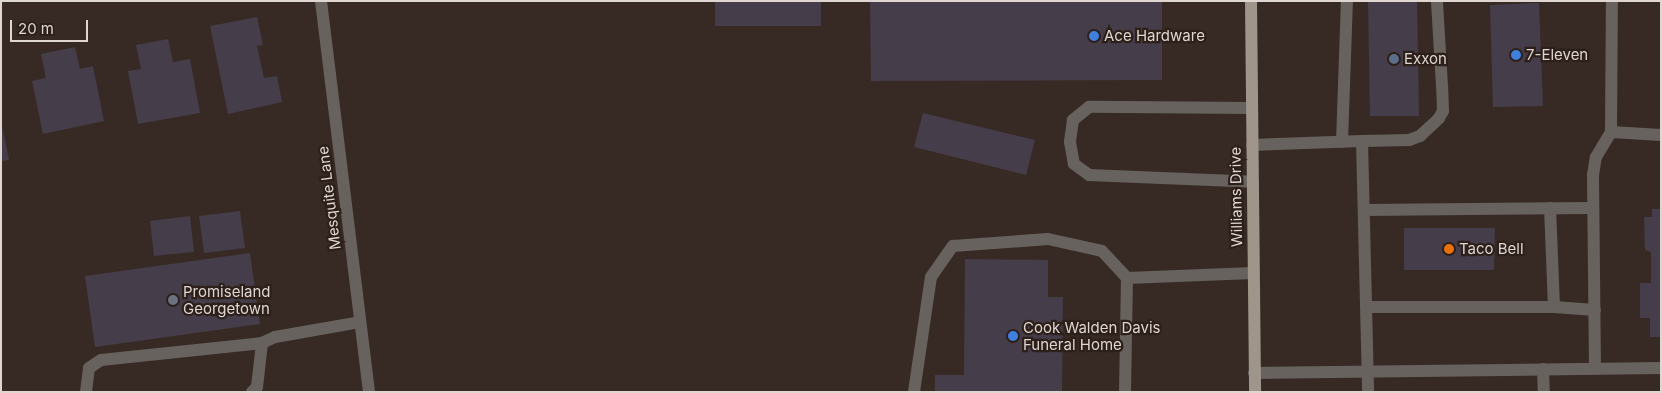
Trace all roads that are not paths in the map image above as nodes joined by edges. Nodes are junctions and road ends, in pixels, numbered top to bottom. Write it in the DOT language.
graph roads {
  1 [pos="322,1"];
  2 [pos="1251,1"];
  3 [pos="1347,1"];
  4 [pos="1437,1"];
  5 [pos="1612,1"];
  6 [pos="1252,108"];
  7 [pos="1611,132"];
  8 [pos="1661,135"];
  9 [pos="1362,141"];
  10 [pos="1342,142"];
  11 [pos="1252,145"];
  12 [pos="1253,182"];
  13 [pos="1550,208"];
  14 [pos="1593,208"];
  15 [pos="1364,210"];
  16 [pos="1254,272"];
  17 [pos="1127,278"];
  18 [pos="1366,307"];
  19 [pos="1554,307"];
  20 [pos="1595,310"];
  21 [pos="360,322"];
  22 [pos="262,342"];
  23 [pos="1595,368"];
  24 [pos="1661,368"];
  25 [pos="1543,369"];
  26 [pos="1368,372"];
  27 [pos="1254,373"];
  28 [pos="86,392"];
  29 [pos="252,392"];
  30 [pos="369,392"];
  31 [pos="914,392"];
  32 [pos="1125,392"];
  33 [pos="1254,392"];
  34 [pos="1368,392"];
  35 [pos="1544,392"];
  1 -- 21 [label="street, Mesquite Lane"];
  2 -- 6 [label="main road, Williams Drive"];
  3 -- 10 [label="street"];
  4 -- 9 [label="street"];
  5 -- 7 [label="street"];
  6 -- 11 [label="main road, Williams Drive"];
  6 -- 12 [label="street"];
  7 -- 8 [label="street"];
  7 -- 14 [label="street"];
  9 -- 10 [label="street"];
  9 -- 15 [label="street"];
  10 -- 11 [label="street"];
  11 -- 12 [label="main road, Williams Drive"];
  12 -- 16 [label="main road, Williams Drive"];
  13 -- 14 [label="street"];
  13 -- 15 [label="street"];
  13 -- 19 [label="street"];
  14 -- 20 [label="street"];
  15 -- 18 [label="street"];
  16 -- 17 [label="street"];
  16 -- 27 [label="main road, Williams Drive"];
  17 -- 31 [label="street"];
  17 -- 32 [label="street"];
  18 -- 19 [label="street"];
  18 -- 26 [label="street"];
  19 -- 20 [label="street"];
  20 -- 23 [label="street"];
  21 -- 22 [label="street"];
  21 -- 30 [label="street, Mesquite Lane"];
  22 -- 28 [label="street"];
  22 -- 29 [label="street"];
  23 -- 24 [label="street"];
  23 -- 25 [label="street"];
  25 -- 26 [label="street"];
  25 -- 35 [label="street"];
  26 -- 27 [label="street"];
  26 -- 34 [label="street"];
  27 -- 33 [label="main road, Williams Drive"];
}
